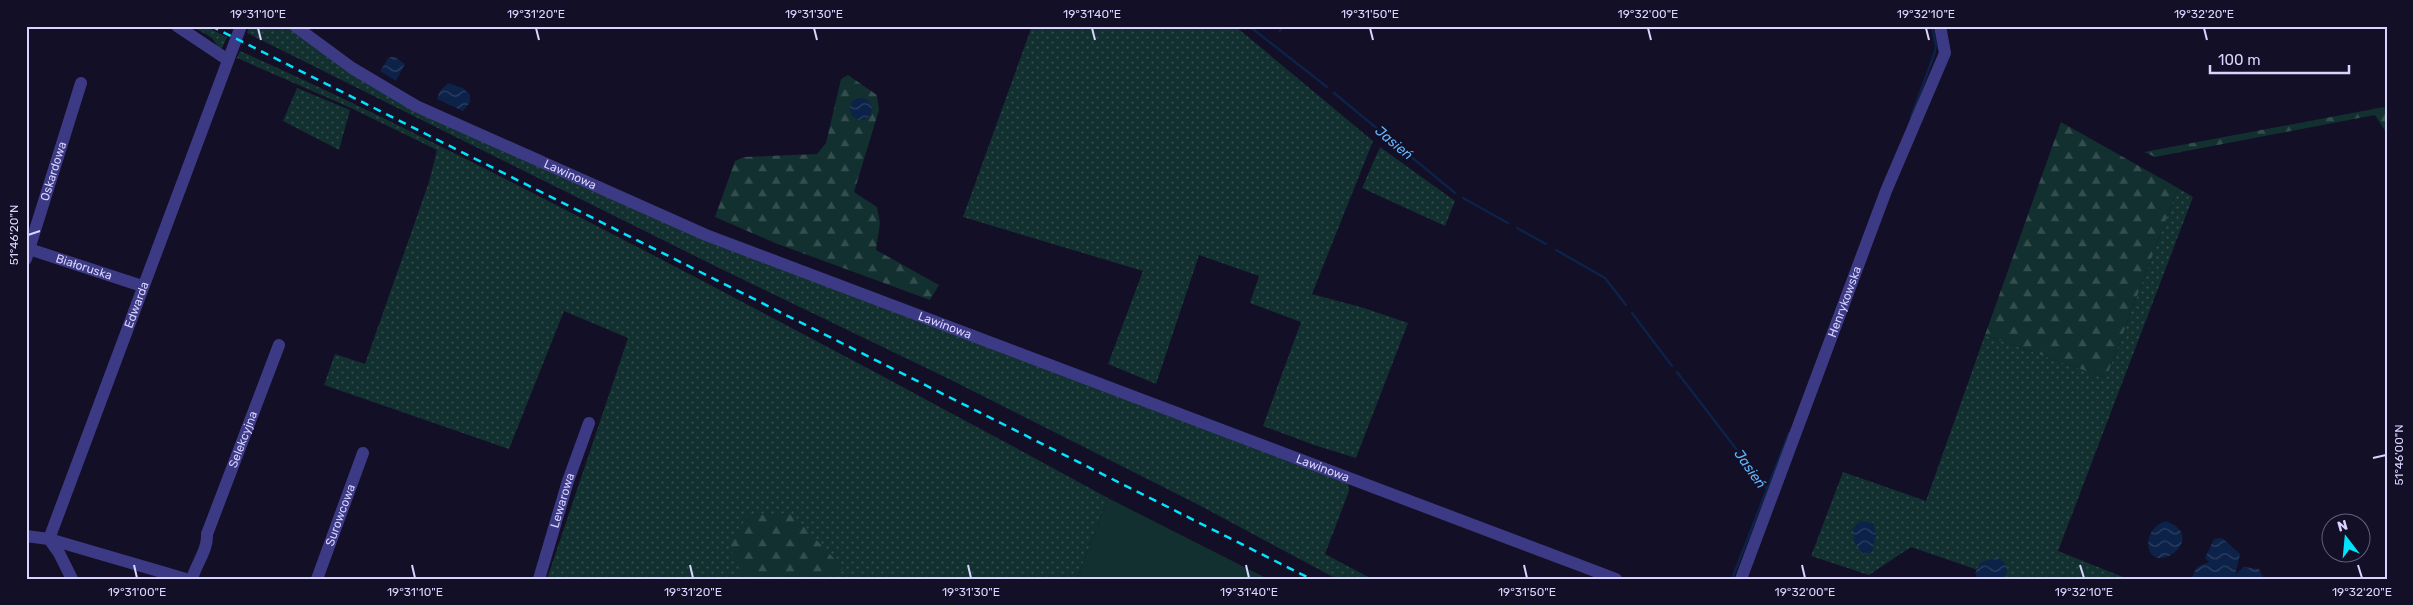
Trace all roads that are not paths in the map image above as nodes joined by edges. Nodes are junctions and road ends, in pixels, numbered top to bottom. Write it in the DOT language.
graph roads {
  1 [pos="177,26"];
  2 [pos="241,26"];
  3 [pos="295,26"];
  4 [pos="1940,26"];
  5 [pos="228,60"];
  6 [pos="81,83"];
  7 [pos="27,252"];
  8 [pos="142,286"];
  9 [pos="279,345"];
  10 [pos="589,423"];
  11 [pos="363,453"];
  12 [pos="26,536"];
  13 [pos="49,540"];
  14 [pos="72,579"];
  15 [pos="186,579"];
  16 [pos="192,579"];
  17 [pos="317,579"];
  18 [pos="539,579"];
  19 [pos="1616,579"];
  20 [pos="1741,579"];
  1 -- 5 [label="street"];
  2 -- 5 [label="street, Edwarda"];
  3 -- 19 [label="street, Lawinowa"];
  4 -- 20 [label="street, Henrykowska"];
  5 -- 8 [label="street, Edwarda"];
  6 -- 7 [label="street, Oskardowa"];
  7 -- 8 [label="street, Białoruska"];
  8 -- 13 [label="street, Edwarda"];
  9 -- 16 [label="street, Selekcyjna"];
  10 -- 18 [label="street, Lewarowa"];
  11 -- 17 [label="street, Surowcowa"];
  12 -- 13 [label="street"];
  13 -- 14 [label="street"];
  13 -- 15 [label="street"];
}
